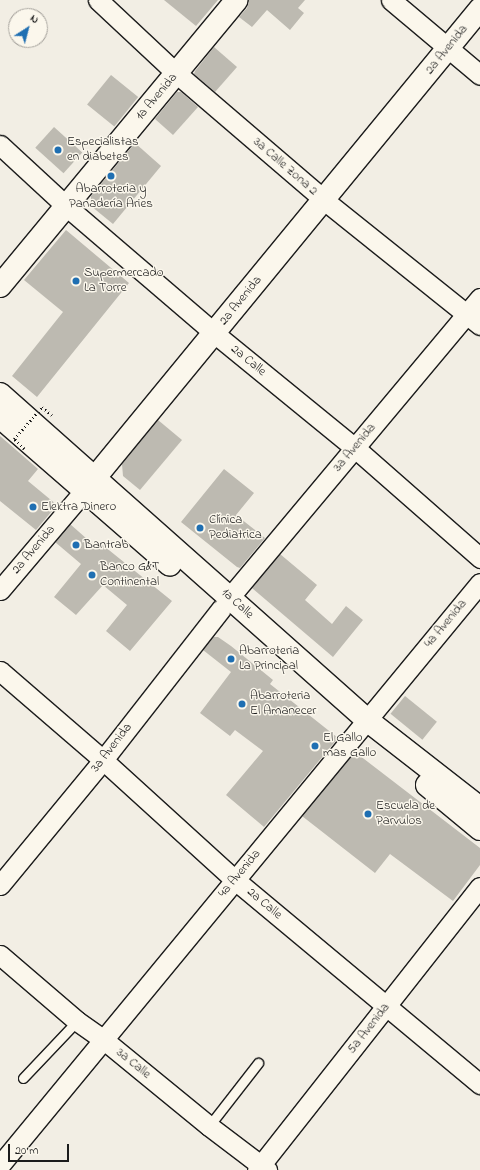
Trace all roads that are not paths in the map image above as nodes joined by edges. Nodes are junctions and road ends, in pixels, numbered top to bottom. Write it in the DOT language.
graph roads {
  1 [pos="98,0"];
  2 [pos="237,0"];
  3 [pos="391,0"];
  4 [pos="480,10"];
  5 [pos="449,48"];
  6 [pos="176,73"];
  7 [pos="480,75"];
  8 [pos="0,145"];
  9 [pos="324,200"];
  10 [pos="66,206"];
  11 [pos="0,286"];
  12 [pos="480,298"];
  13 [pos="473,320"];
  14 [pos="214,334"];
  15 [pos="0,394"];
  16 [pos="0,417"];
  17 [pos="355,448"];
  18 [pos="89,484"];
  19 [pos="480,558"];
  20 [pos="480,583"];
  21 [pos="0,590"];
  22 [pos="225,603"];
  23 [pos="0,671"];
  24 [pos="363,725"];
  25 [pos="103,760"];
  26 [pos="480,808"];
  27 [pos="480,828"];
  28 [pos="235,880"];
  29 [pos="0,884"];
  30 [pos="480,887"];
  31 [pos="0,955"];
  32 [pos="386,1006"];
  33 [pos="77,1021"];
  34 [pos="104,1040"];
  35 [pos="258,1063"];
  36 [pos="23,1078"];
  37 [pos="480,1084"];
  38 [pos="210,1126"];
  39 [pos="0,1165"];
  40 [pos="262,1168"];
  1 -- 6 [label="street, 3a Calle Zona 2"];
  2 -- 6 [label="street, 1a Avenida"];
  3 -- 5 [label="street"];
  4 -- 5 [label="street, 2a Avenida"];
  5 -- 7 [label="street"];
  5 -- 9 [label="street, 2a Avenida"];
  6 -- 9 [label="street, 3a Calle Zona 2"];
  6 -- 10 [label="street, 1a Avenida"];
  8 -- 10 [label="street, 2a Calle"];
  9 -- 13 [label="street, 3a Calle Zona 2"];
  9 -- 14 [label="street, 2a Avenida"];
  10 -- 11 [label="street, 1a Avenida"];
  10 -- 14 [label="street, 2a Calle"];
  12 -- 13 [label="street, 3a Avenida"];
  13 -- 17 [label="street, 3a Avenida"];
  14 -- 17 [label="street, 2a Calle"];
  14 -- 18 [label="street, 2a Avenida"];
  15 -- 18 [label="street, 1a Calle"];
  16 -- 18 [label="street, 1a Calle"];
  17 -- 19 [label="street, 2a Calle"];
  17 -- 22 [label="street, 3a Avenida"];
  18 -- 21 [label="street, 2a Avenida"];
  18 -- 22 [label="street, 1a Calle"];
  20 -- 24 [label="street, 4a Avenida"];
  22 -- 24 [label="street, 1a Calle"];
  22 -- 25 [label="street, 3a Avenida"];
  23 -- 25 [label="street, 2a Calle"];
  24 -- 26 [label="street, 1a Calle"];
  24 -- 27 [label="street, 1a Calle"];
  24 -- 28 [label="street, 4a Avenida"];
  25 -- 28 [label="street, 2a Calle"];
  25 -- 29 [label="street, 3a Avenida"];
  28 -- 32 [label="street, 2a Calle"];
  28 -- 34 [label="street, 4a Avenida"];
  30 -- 32 [label="street, 5a Avenida"];
  31 -- 33 [label="street, 3a Calle"];
  32 -- 37 [label="street, 2a Calle"];
  32 -- 40 [label="street, 5a Avenida"];
  33 -- 34 [label="street, 3a Calle"];
  33 -- 36 [label="lane"];
  34 -- 38 [label="street, 3a Calle"];
  34 -- 39 [label="street, 4a Avenida"];
  35 -- 38 [label="lane"];
  38 -- 40 [label="street, 3a Calle"];
}
